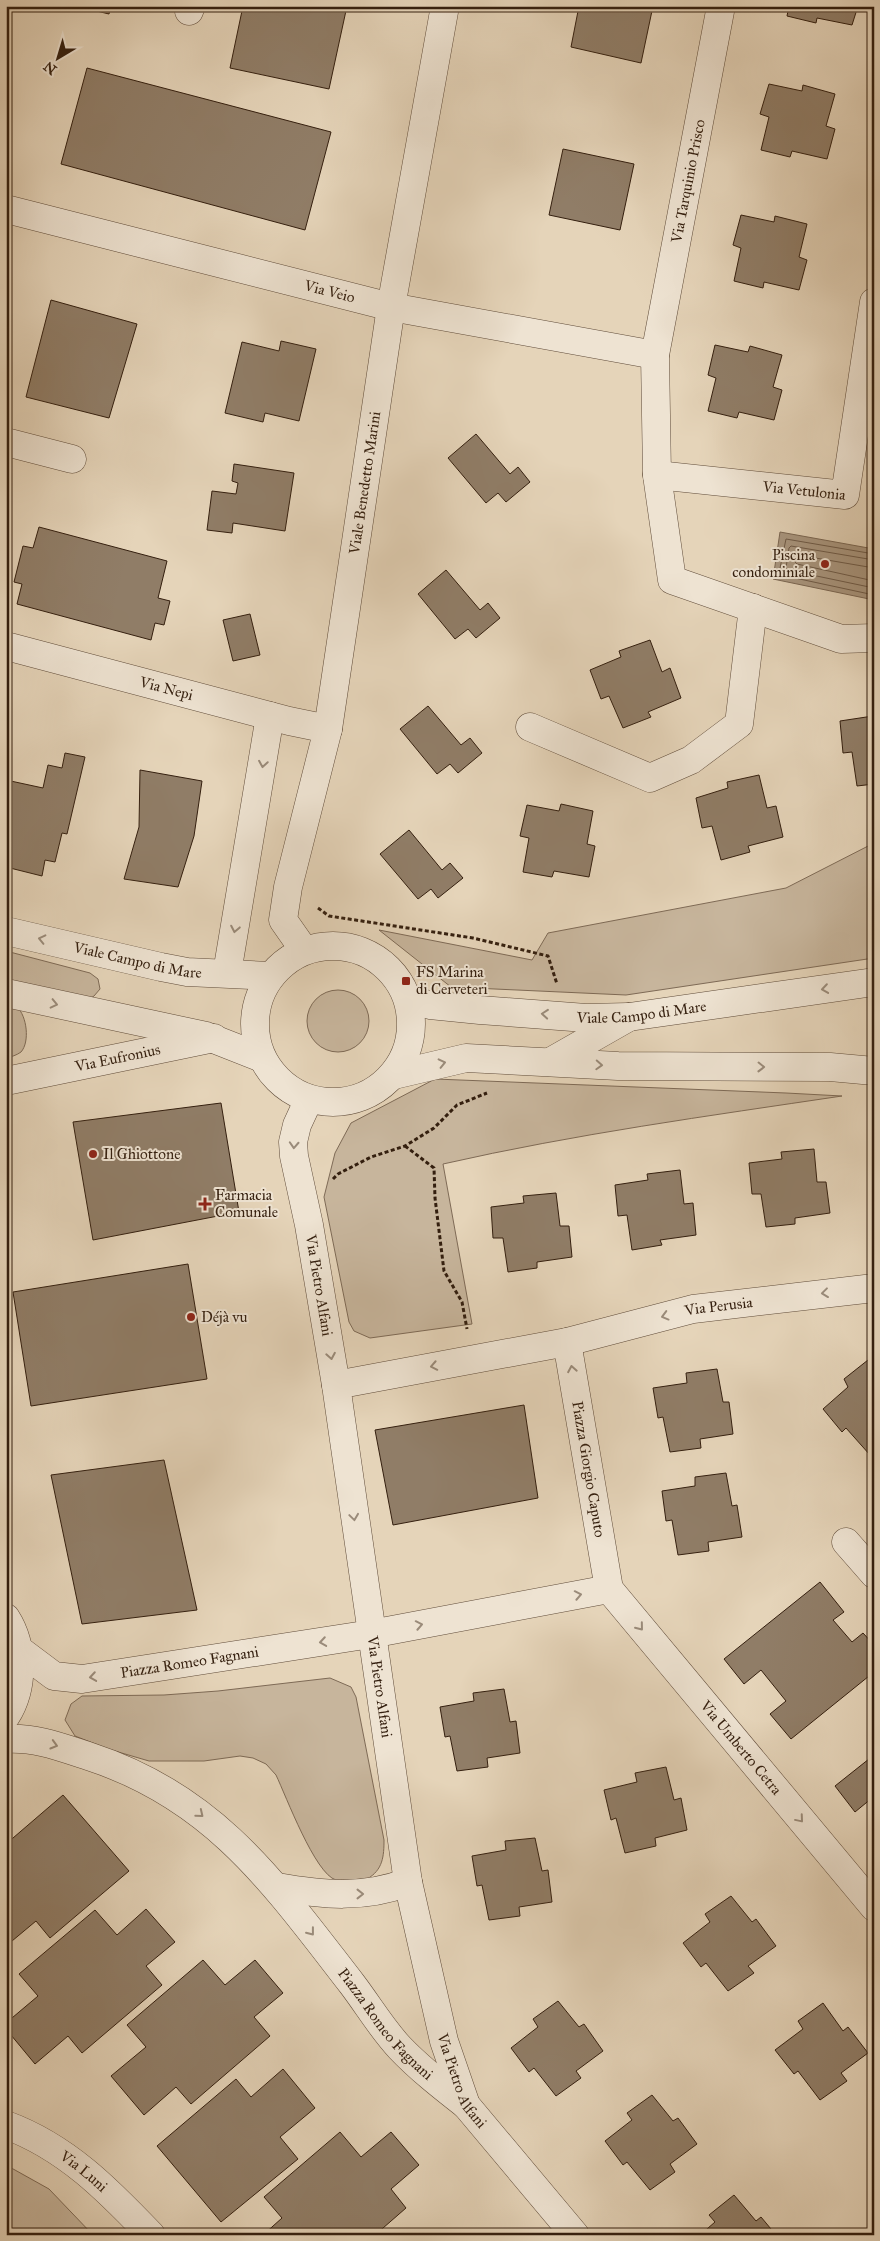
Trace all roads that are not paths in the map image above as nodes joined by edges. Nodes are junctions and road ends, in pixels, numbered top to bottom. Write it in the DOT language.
graph roads {
  1 [pos="445,6"];
  2 [pos="721,6"];
  3 [pos="6,209"];
  4 [pos="874,302"];
  5 [pos="391,307"];
  6 [pos="655,355"];
  7 [pos="6,442"];
  8 [pos="72,459"];
  9 [pos="657,475"];
  10 [pos="753,608"];
  11 [pos="874,638"];
  12 [pos="6,646"];
  13 [pos="270,716"];
  14 [pos="530,727"];
  15 [pos="328,729"];
  16 [pos="6,931"];
  17 [pos="304,950"];
  18 [pos="226,974"];
  19 [pos="270,976"];
  20 [pos="874,982"];
  21 [pos="6,993"];
  22 [pos="409,1000"];
  23 [pos="628,1017"];
  24 [pos="214,1038"];
  25 [pos="262,1058"];
  26 [pos="550,1062"];
  27 [pos="874,1071"];
  28 [pos="394,1075"];
  29 [pos="11,1082"];
  30 [pos="309,1099"];
  31 [pos="874,1288"];
  32 [pos="567,1342"];
  33 [pos="336,1385"];
  34 [pos="846,1542"];
  35 [pos="874,1574"];
  36 [pos="609,1589"];
  37 [pos="6,1618"];
  38 [pos="371,1634"];
  39 [pos="18,1649"];
  40 [pos="6,1716"];
  41 [pos="6,1739"];
  42 [pos="408,1882"];
  43 [pos="277,1887"];
  44 [pos="874,1908"];
  45 [pos="466,2105"];
  46 [pos="6,2125"];
  47 [pos="151,2235"];
  48 [pos="575,2235"];
  1 -- 5 [label="street, Viale Benedetto Marini"];
  2 -- 6 [label="street, Via Tarquinio Prisco"];
  3 -- 5 [label="street, Via Veio"];
  4 -- 9 [label="street, Via Vetulonia"];
  5 -- 6 [label="street, Via Veio"];
  5 -- 15 [label="street, Viale Benedetto Marini"];
  6 -- 9 [label="street"];
  7 -- 8 [label="street"];
  9 -- 10 [label="street"];
  10 -- 11 [label="street"];
  10 -- 14 [label="street"];
  12 -- 13 [label="street, Via Nepi"];
  13 -- 15 [label="street, Via Nepi"];
  13 -- 18 [label="street, one-way"];
  15 -- 17 [label="street, Viale Benedetto Marini"];
  18 -- 16 [label="street, Viale Campo di Mare, one-way"];
  17 -- 19 [label="street"];
  17 -- 22 [label="street"];
  18 -- 19 [label="street, Viale Campo di Mare"];
  19 -- 25 [label="street"];
  20 -- 23 [label="street, Viale Campo di Mare, one-way"];
  21 -- 24 [label="street, one-way"];
  23 -- 22 [label="street, Viale Campo di Mare, one-way"];
  22 -- 28 [label="street"];
  23 -- 26 [label="street"];
  24 -- 25 [label="street"];
  24 -- 29 [label="street, Via Eufronius"];
  25 -- 30 [label="street"];
  26 -- 27 [label="street, one-way"];
  28 -- 26 [label="street, one-way"];
  28 -- 30 [label="street"];
  30 -- 33 [label="street, Via Pietro Alfani, one-way"];
  31 -- 32 [label="street, Via Perusia, one-way"];
  32 -- 33 [label="street, one-way"];
  36 -- 32 [label="street, Piazza Giorgio Caputo, one-way"];
  33 -- 38 [label="street, Via Pietro Alfani, one-way"];
  34 -- 35 [label="street"];
  38 -- 36 [label="street, one-way"];
  36 -- 44 [label="street, Via Umberto Cetra, one-way"];
  37 -- 39 [label="street"];
  38 -- 39 [label="street, Piazza Romeo Fagnani, one-way"];
  38 -- 42 [label="street, Via Pietro Alfani"];
  39 -- 40 [label="street"];
  41 -- 43 [label="street, Piazza Romeo Fagnani, one-way"];
  43 -- 42 [label="street, one-way"];
  42 -- 45 [label="street, Via Pietro Alfani"];
  43 -- 45 [label="street, Piazza Romeo Fagnani, one-way"];
  45 -- 48 [label="street, Via Pietro Alfani"];
  46 -- 47 [label="street, Via Luni"];
}
